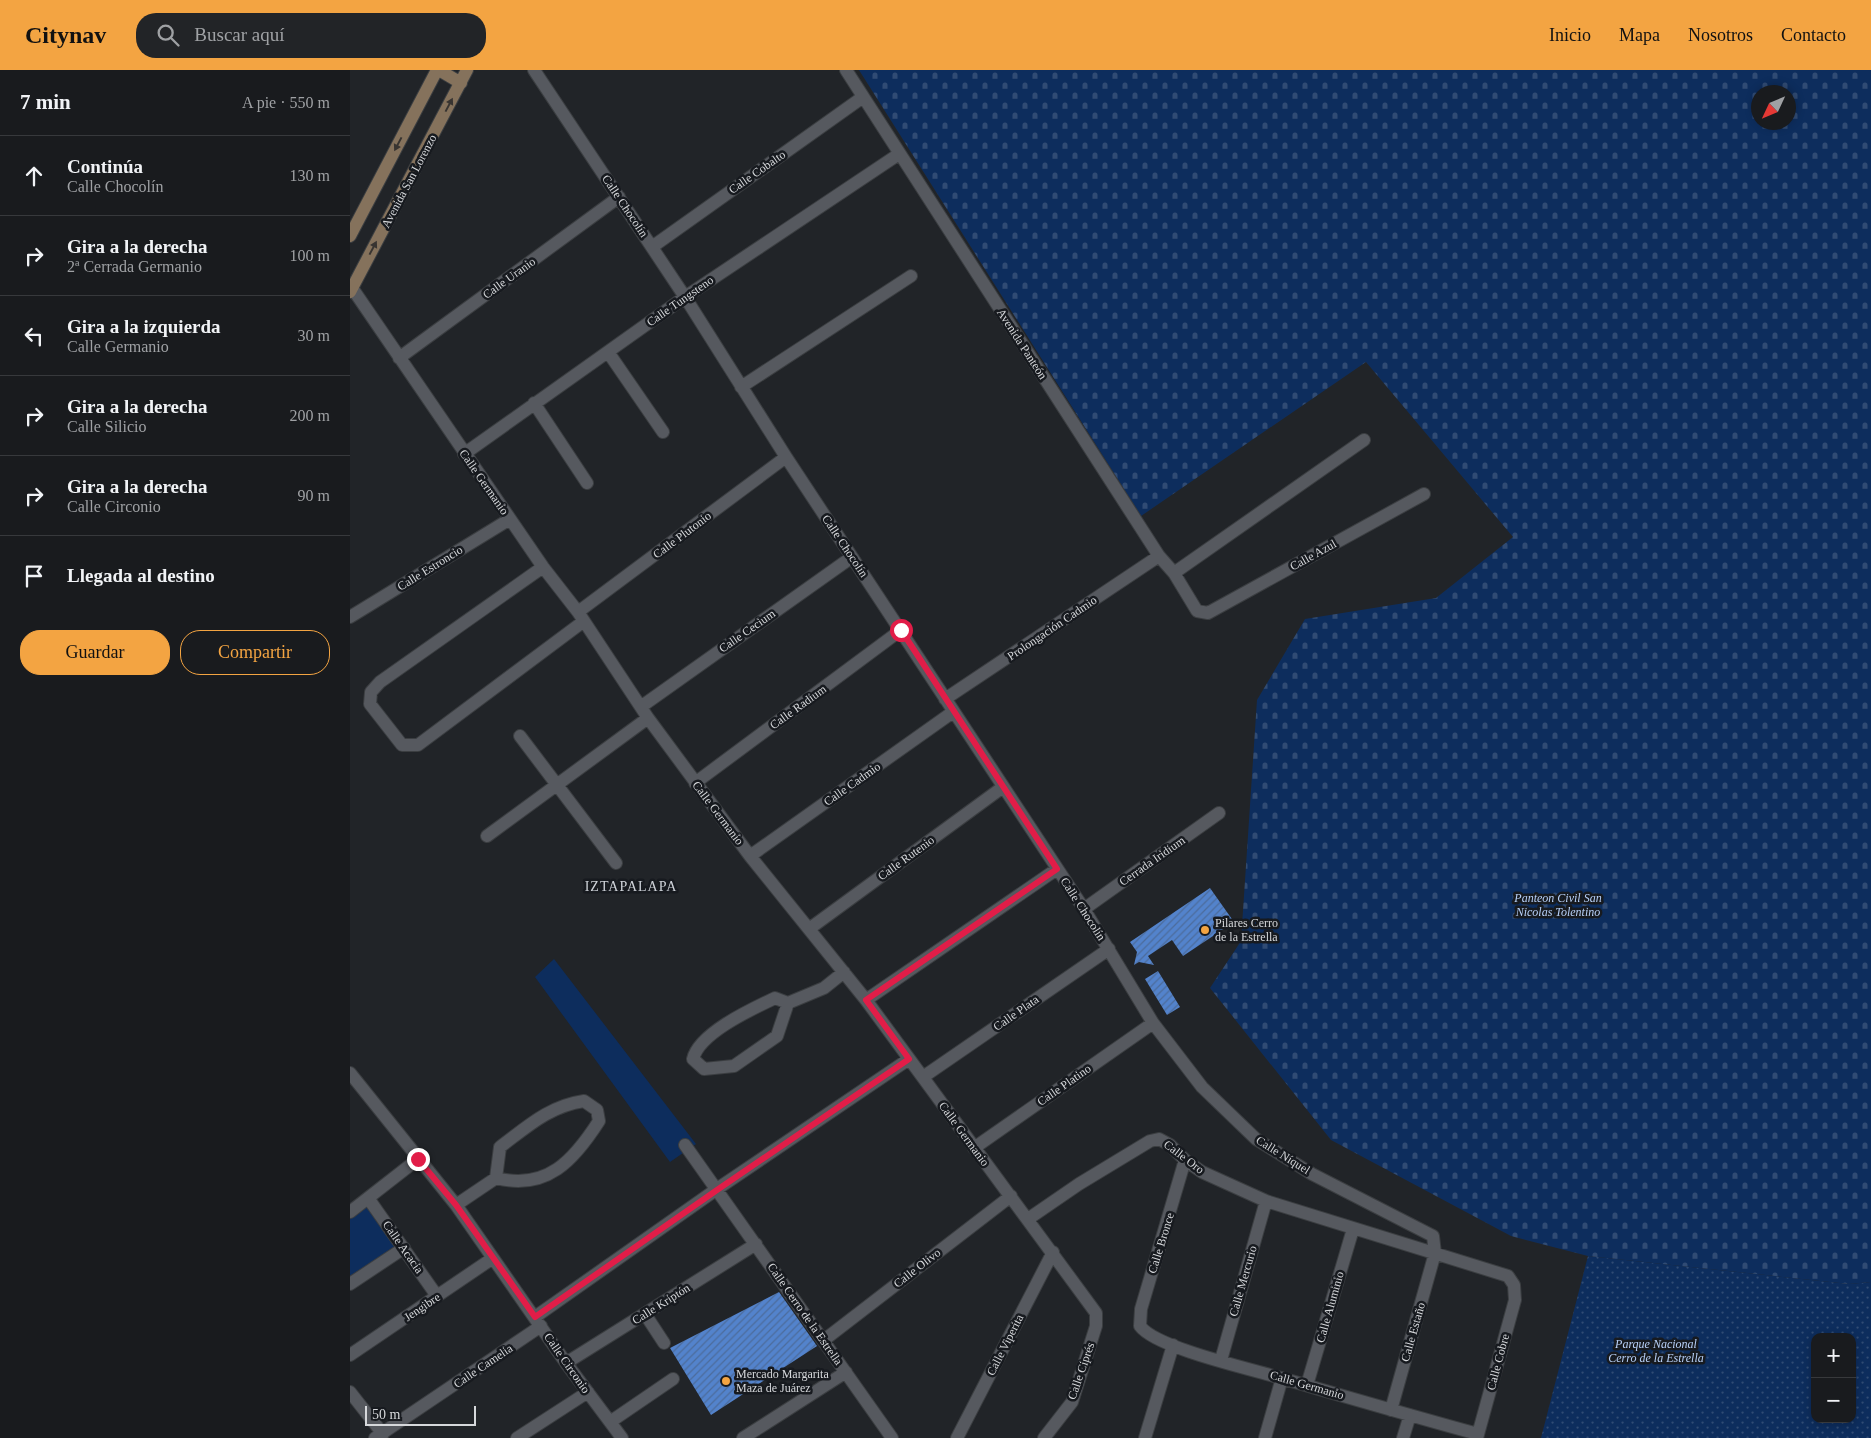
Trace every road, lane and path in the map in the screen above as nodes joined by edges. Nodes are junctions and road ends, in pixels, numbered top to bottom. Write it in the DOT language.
graph roads {
  1 [pos="438,70"];
  2 [pos="467,70"];
  3 [pos="534,70"];
  4 [pos="846,70"];
  5 [pos="460,82"];
  6 [pos="863,98"];
  7 [pos="899,154"];
  8 [pos="619,197"];
  9 [pos="350,236"];
  10 [pos="652,247"];
  11 [pos="911,276"];
  12 [pos="351,289"];
  13 [pos="685,297"];
  14 [pos="608,352"];
  15 [pos="399,358"];
  16 [pos="741,387"];
  17 [pos="534,403"];
  18 [pos="663,432"];
  19 [pos="1364,440"];
  20 [pos="464,454"];
  21 [pos="786,457"];
  22 [pos="587,483"];
  23 [pos="1424,494"];
  24 [pos="510,519"];
  25 [pos="1159,556"];
  26 [pos="852,557"];
  27 [pos="543,567"];
  28 [pos="1174,573"];
  29 [pos="1202,614"];
  30 [pos="350,617"];
  31 [pos="581,617"];
  32 [pos="901,630"];
  33 [pos="945,699"];
  34 [pos="642,706"];
  35 [pos="953,712"];
  36 [pos="648,718"];
  37 [pos="520,736"];
  38 [pos="695,783"];
  39 [pos="556,785"];
  40 [pos="1003,786"];
  41 [pos="1219,813"];
  42 [pos="487,836"];
  43 [pos="750,856"];
  44 [pos="616,863"];
  45 [pos="1057,869"];
  46 [pos="1084,909"];
  47 [pos="809,928"];
  48 [pos="1109,949"];
  49 [pos="844,972"];
  50 [pos="866,1000"];
  51 [pos="788,1003"];
  52 [pos="1153,1023"];
  53 [pos="909,1059"];
  54 [pos="350,1073"];
  55 [pos="923,1078"];
  56 [pos="685,1145"];
  57 [pos="974,1148"];
  58 [pos="418,1159"];
  59 [pos="1185,1160"];
  60 [pos="496,1178"];
  61 [pos="717,1190"];
  62 [pos="1010,1196"];
  63 [pos="368,1198"];
  64 [pos="1266,1201"];
  65 [pos="456,1205"];
  66 [pos="350,1212"];
  67 [pos="1028,1219"];
  68 [pos="1353,1229"];
  69 [pos="756,1244"];
  70 [pos="404,1248"];
  71 [pos="1053,1252"];
  72 [pos="1435,1253"];
  73 [pos="493,1258"];
  74 [pos="350,1284"];
  75 [pos="437,1296"];
  76 [pos="645,1314"];
  77 [pos="538,1322"];
  78 [pos="1096,1326"];
  79 [pos="1140,1326"];
  80 [pos="824,1340"];
  81 [pos="664,1343"];
  82 [pos="1173,1345"];
  83 [pos="350,1355"];
  84 [pos="1221,1360"];
  85 [pos="566,1363"];
  86 [pos="846,1372"];
  87 [pos="1282,1378"];
  88 [pos="673,1379"];
  89 [pos="1307,1385"];
  90 [pos="350,1392"];
  91 [pos="588,1392"];
  92 [pos="1391,1410"];
  93 [pos="1410,1415"];
  94 [pos="610,1422"];
  95 [pos="379,1436"];
  96 [pos="1478,1436"];
  97 [pos="1268,1437"];
  98 [pos="517,1438"];
  99 [pos="622,1438"];
  100 [pos="743,1438"];
  101 [pos="892,1438"];
  102 [pos="957,1438"];
  103 [pos="1044,1438"];
  104 [pos="1145,1438"];
  105 [pos="1403,1438"];
  1 -- 5 [label="main road"];
  1 -- 9 [label="main road, one-way"];
  2 -- 5 [label="main road, Avenida San Lorenzo"];
  3 -- 8 [label="street, Calle Chocolín"];
  4 -- 6 [label="street, Avenida Panteón"];
  12 -- 5 [label="main road, Avenida San Lorenzo, one-way"];
  6 -- 7 [label="street, Avenida Panteón"];
  6 -- 10 [label="street, Calle Cobalto"];
  7 -- 13 [label="street, Calle Tungsteno"];
  7 -- 25 [label="street, Avenida Panteón"];
  8 -- 10 [label="street, Calle Chocolín"];
  8 -- 15 [label="street, Calle Uranio"];
  10 -- 13 [label="street, Calle Chocolín"];
  11 -- 16 [label="street"];
  12 -- 15 [label="street, Calle Germanio"];
  13 -- 14 [label="street, Calle Tungsteno"];
  13 -- 16 [label="street, Calle Chocolín"];
  14 -- 17 [label="street, Calle Tungsteno"];
  14 -- 18 [label="street"];
  15 -- 20 [label="street, Calle Germanio"];
  16 -- 21 [label="street, Calle Chocolín"];
  17 -- 20 [label="street, Calle Tungsteno"];
  17 -- 22 [label="street"];
  19 -- 28 [label="street"];
  20 -- 24 [label="street, Calle Germanio"];
  21 -- 26 [label="street, Calle Chocolín"];
  21 -- 31 [label="street, Calle Plutonio"];
  23 -- 29 [label="street, Calle Azul"];
  24 -- 27 [label="street, Calle Germanio"];
  24 -- 30 [label="street, Calle Estroncio"];
  25 -- 28 [label="street, Avenida Panteón"];
  25 -- 33 [label="street, Prolongación Cadmio"];
  26 -- 32 [label="street, Calle Chocolín"];
  26 -- 34 [label="street, Calle Cecium"];
  27 -- 31 [label="street, Calle Germanio"];
  27 -- 31 [label="street, Calle Plutonio"];
  28 -- 29 [label="street, Avenida Panteón"];
  31 -- 34 [label="street, Calle Germanio"];
  32 -- 33 [label="street, Calle Chocolín"];
  32 -- 38 [label="street, Calle Radium"];
  33 -- 35 [label="street, Calle Chocolín"];
  34 -- 36 [label="street, Calle Germanio"];
  35 -- 40 [label="street, Calle Chocolín"];
  35 -- 43 [label="street, Calle Cadmio"];
  36 -- 38 [label="street, Calle Germanio"];
  36 -- 39 [label="street"];
  37 -- 39 [label="street"];
  38 -- 43 [label="street, Calle Germanio"];
  39 -- 42 [label="street"];
  39 -- 44 [label="street"];
  40 -- 45 [label="street, Calle Chocolín"];
  40 -- 47 [label="street, Calle Rutenio"];
  41 -- 46 [label="street, Cerrada Iridium"];
  43 -- 47 [label="street, Calle Germanio"];
  45 -- 46 [label="street, Calle Chocolín"];
  45 -- 50 [label="street"];
  46 -- 48 [label="street, Calle Chocolín"];
  47 -- 49 [label="street, Calle Germanio"];
  48 -- 52 [label="street, Calle Chocolín"];
  48 -- 55 [label="street, Calle Plata"];
  49 -- 50 [label="street, Calle Germanio"];
  49 -- 51 [label="street"];
  50 -- 53 [label="street, Calle Germanio"];
  51 -- 51 [label="street"];
  52 -- 57 [label="street, Calle Platino"];
  52 -- 72 [label="street, Calle Níquel"];
  53 -- 55 [label="street, Calle Germanio"];
  53 -- 61 [label="street, Calle Camelia"];
  54 -- 58 [label="street, Calle Circonio"];
  55 -- 57 [label="street, Calle Germanio"];
  56 -- 61 [label="street, Calle Cerro de la Estrella"];
  57 -- 62 [label="street, Calle Germanio"];
  58 -- 63 [label="street"];
  58 -- 65 [label="street, Calle Circonio"];
  59 -- 64 [label="street, Calle Oro"];
  59 -- 67 [label="street, Calle Oro"];
  59 -- 79 [label="street, Calle Bronce"];
  60 -- 60 [label="street"];
  60 -- 65 [label="street"];
  61 -- 69 [label="street, Calle Cerro de la Estrella"];
  61 -- 77 [label="street, Calle Camelia"];
  62 -- 67 [label="street, Calle Germanio"];
  62 -- 80 [label="street, Calle Olivo"];
  63 -- 66 [label="street"];
  63 -- 70 [label="street, Calle Acacia"];
  64 -- 68 [label="street, Calle Oro"];
  64 -- 84 [label="street, Calle Mercurio"];
  65 -- 73 [label="street, Calle Circonio"];
  67 -- 71 [label="street, Calle Germanio"];
  68 -- 72 [label="street"];
  68 -- 89 [label="street, Calle Aluminio"];
  69 -- 76 [label="street, Calle Kriptón"];
  69 -- 80 [label="street, Calle Cerro de la Estrella"];
  70 -- 74 [label="street"];
  70 -- 75 [label="street, Calle Acacia"];
  71 -- 78 [label="street, Calle Germanio"];
  71 -- 102 [label="street, Calle Viperita"];
  72 -- 92 [label="street, Calle Estaño"];
  72 -- 96 [label="street, Calle Cobre"];
  73 -- 75 [label="street, Jengibre"];
  73 -- 77 [label="street, Calle Circonio"];
  75 -- 83 [label="street, Jengibre"];
  76 -- 81 [label="street"];
  76 -- 85 [label="street, Calle Kriptón"];
  77 -- 85 [label="street, Calle Circonio"];
  77 -- 95 [label="street, Calle Camelia"];
  78 -- 103 [label="street, Calle Ciprés"];
  79 -- 82 [label="street, Calle Germanio"];
  80 -- 86 [label="street, Calle Cerro de la Estrella"];
  82 -- 84 [label="street, Calle Germanio"];
  82 -- 104 [label="street"];
  84 -- 87 [label="street, Calle Germanio"];
  85 -- 91 [label="street, Calle Circonio"];
  86 -- 100 [label="street"];
  86 -- 101 [label="street, Calle Cerro de la Estrella"];
  87 -- 89 [label="street, Calle Germanio"];
  87 -- 97 [label="street"];
  88 -- 94 [label="street"];
  89 -- 92 [label="street, Calle Germanio"];
  90 -- 95 [label="street"];
  91 -- 94 [label="street, Calle Circonio"];
  91 -- 98 [label="street"];
  92 -- 93 [label="street, Calle Germanio"];
  93 -- 96 [label="street, Calle Germanio"];
  93 -- 105 [label="street"];
  94 -- 99 [label="street, Calle Circonio"];
}
